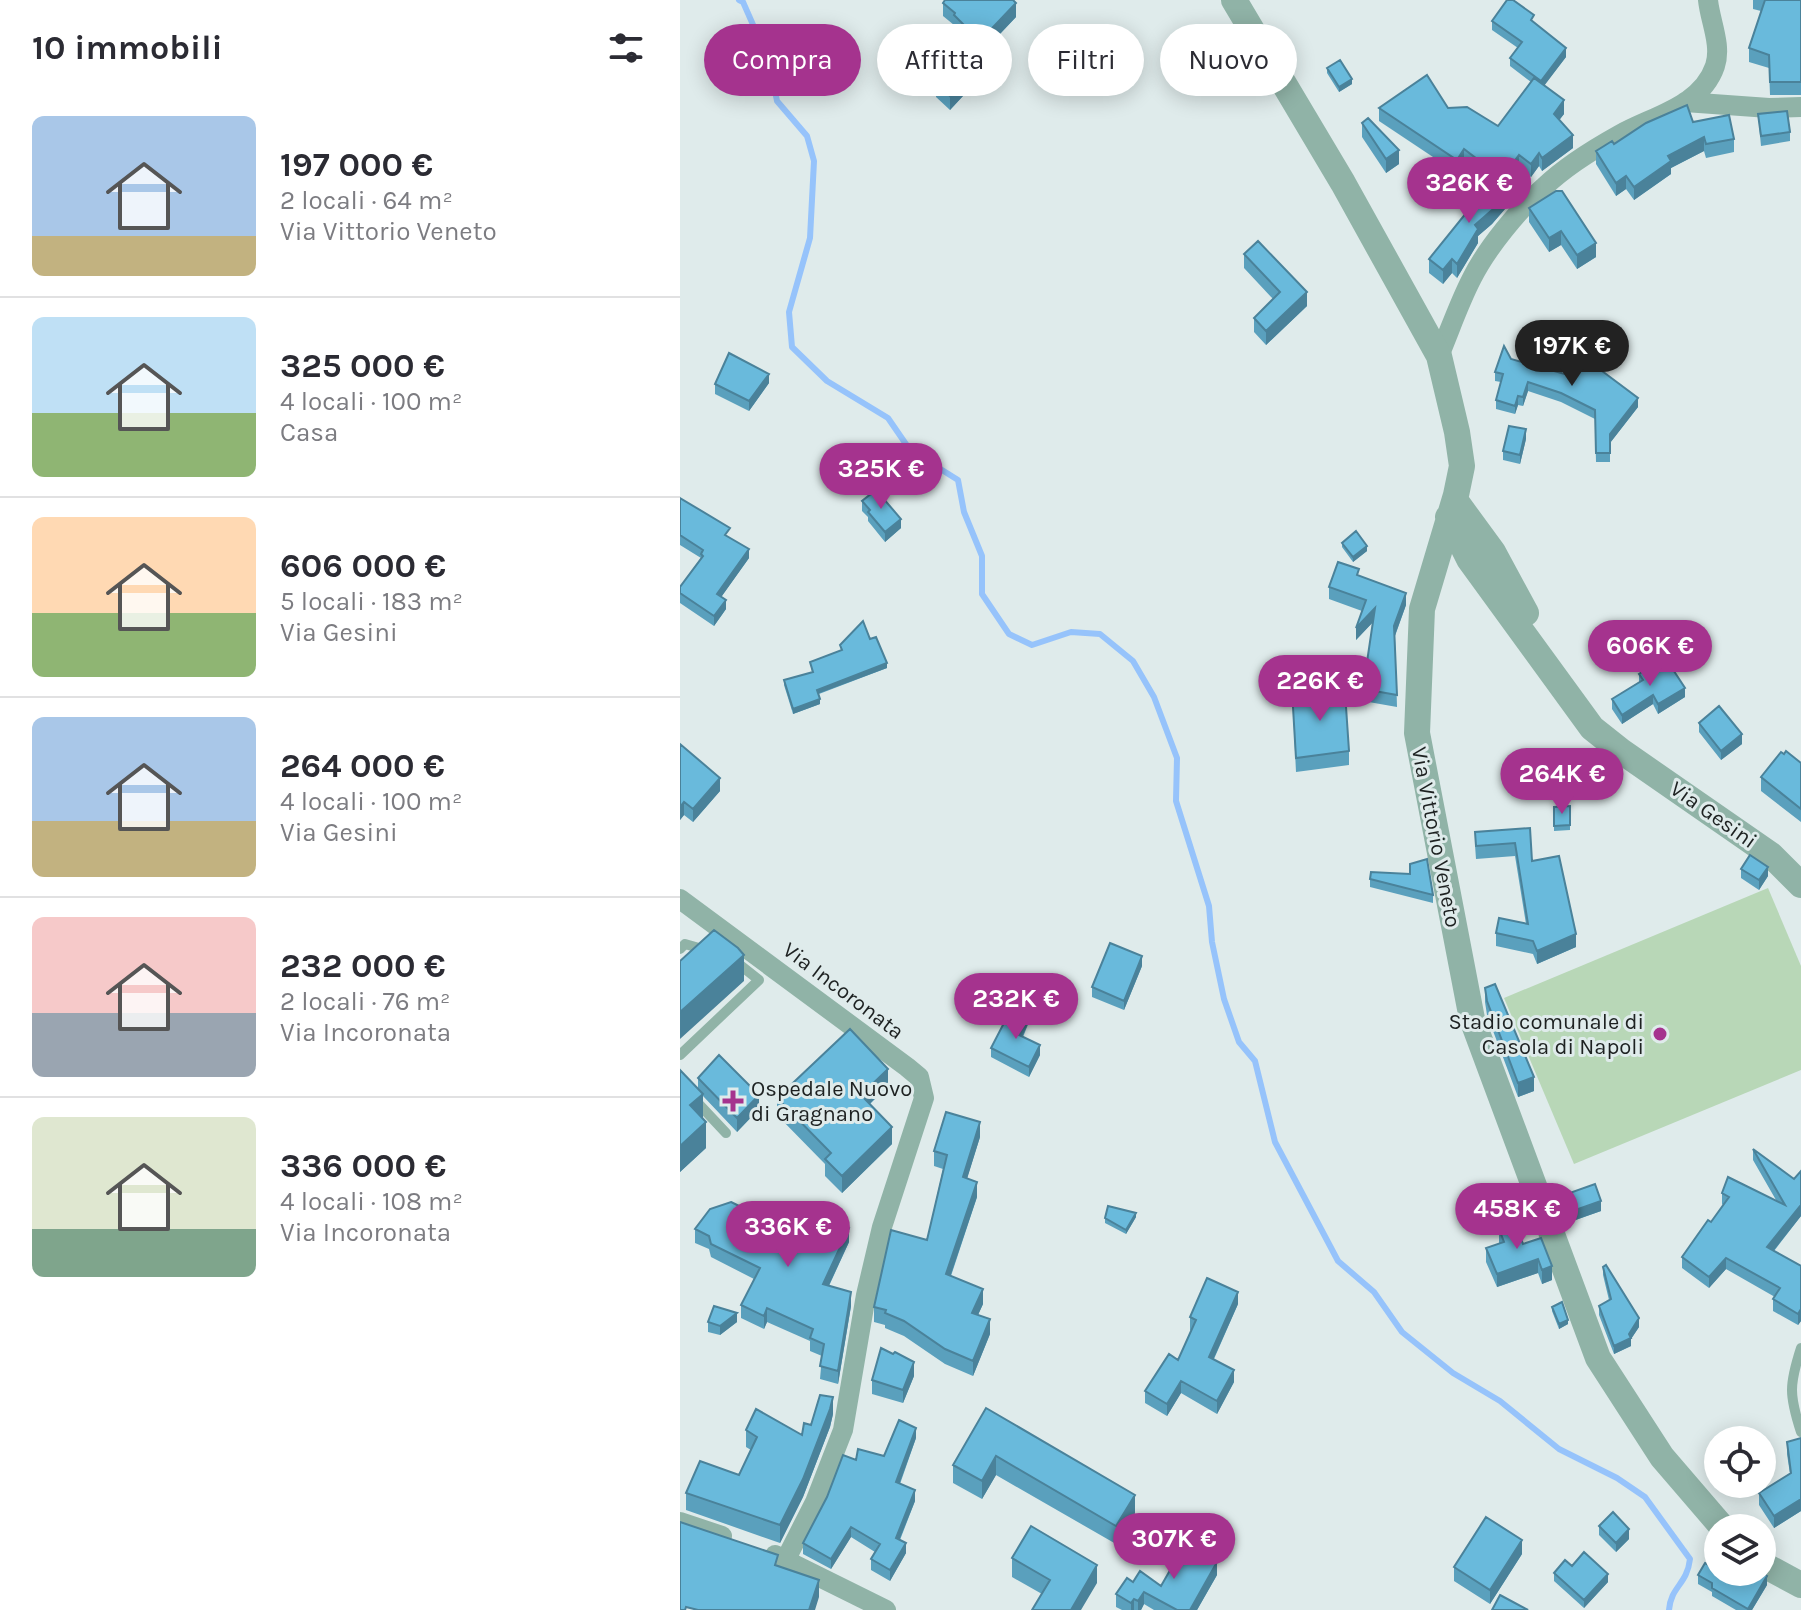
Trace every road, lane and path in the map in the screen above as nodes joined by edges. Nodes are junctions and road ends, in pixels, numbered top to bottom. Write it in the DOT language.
graph roads {
  1 [pos="1234,0"];
  2 [pos="1708,0"];
  3 [pos="1685,102"];
  4 [pos="1801,107"];
  5 [pos="1439,356"];
  6 [pos="1462,466"];
  7 [pos="1452,509"];
  8 [pos="1493,552"];
  9 [pos="1621,751"];
  10 [pos="1801,885"];
  11 [pos="680,899"];
  12 [pos="680,949"];
  13 [pos="680,1055"];
  14 [pos="680,1084"];
  15 [pos="726,1133"];
  16 [pos="1801,1348"];
  17 [pos="1801,1432"];
  18 [pos="1711,1514"];
  19 [pos="680,1522"];
  20 [pos="786,1559"];
  21 [pos="1776,1572"];
  22 [pos="1801,1585"];
  23 [pos="846,1601"];
  24 [pos="886,1610"];
  1 -- 5 [label="street, Via Vittorio Veneto"];
  2 -- 3 [label="street"];
  3 -- 4 [label="street"];
  3 -- 5 [label="street"];
  5 -- 6 [label="street, Via Vittorio Veneto"];
  6 -- 7 [label="street, Via Vittorio Veneto"];
  6 -- 8 [label="street"];
  7 -- 8 [label="street"];
  7 -- 9 [label="street, Via Gesini"];
  7 -- 18 [label="street, Via Vittorio Veneto"];
  8 -- 9 [label="street"];
  9 -- 10 [label="street, Via Gesini"];
  11 -- 20 [label="street, Via Incoronata"];
  12 -- 13 [label="lane"];
  14 -- 15 [label="lane"];
  16 -- 17 [label="lane"];
  19 -- 20 [label="street"];
  20 -- 23 [label="street"];
  21 -- 22 [label="street"];
  23 -- 24 [label="street"];
}
